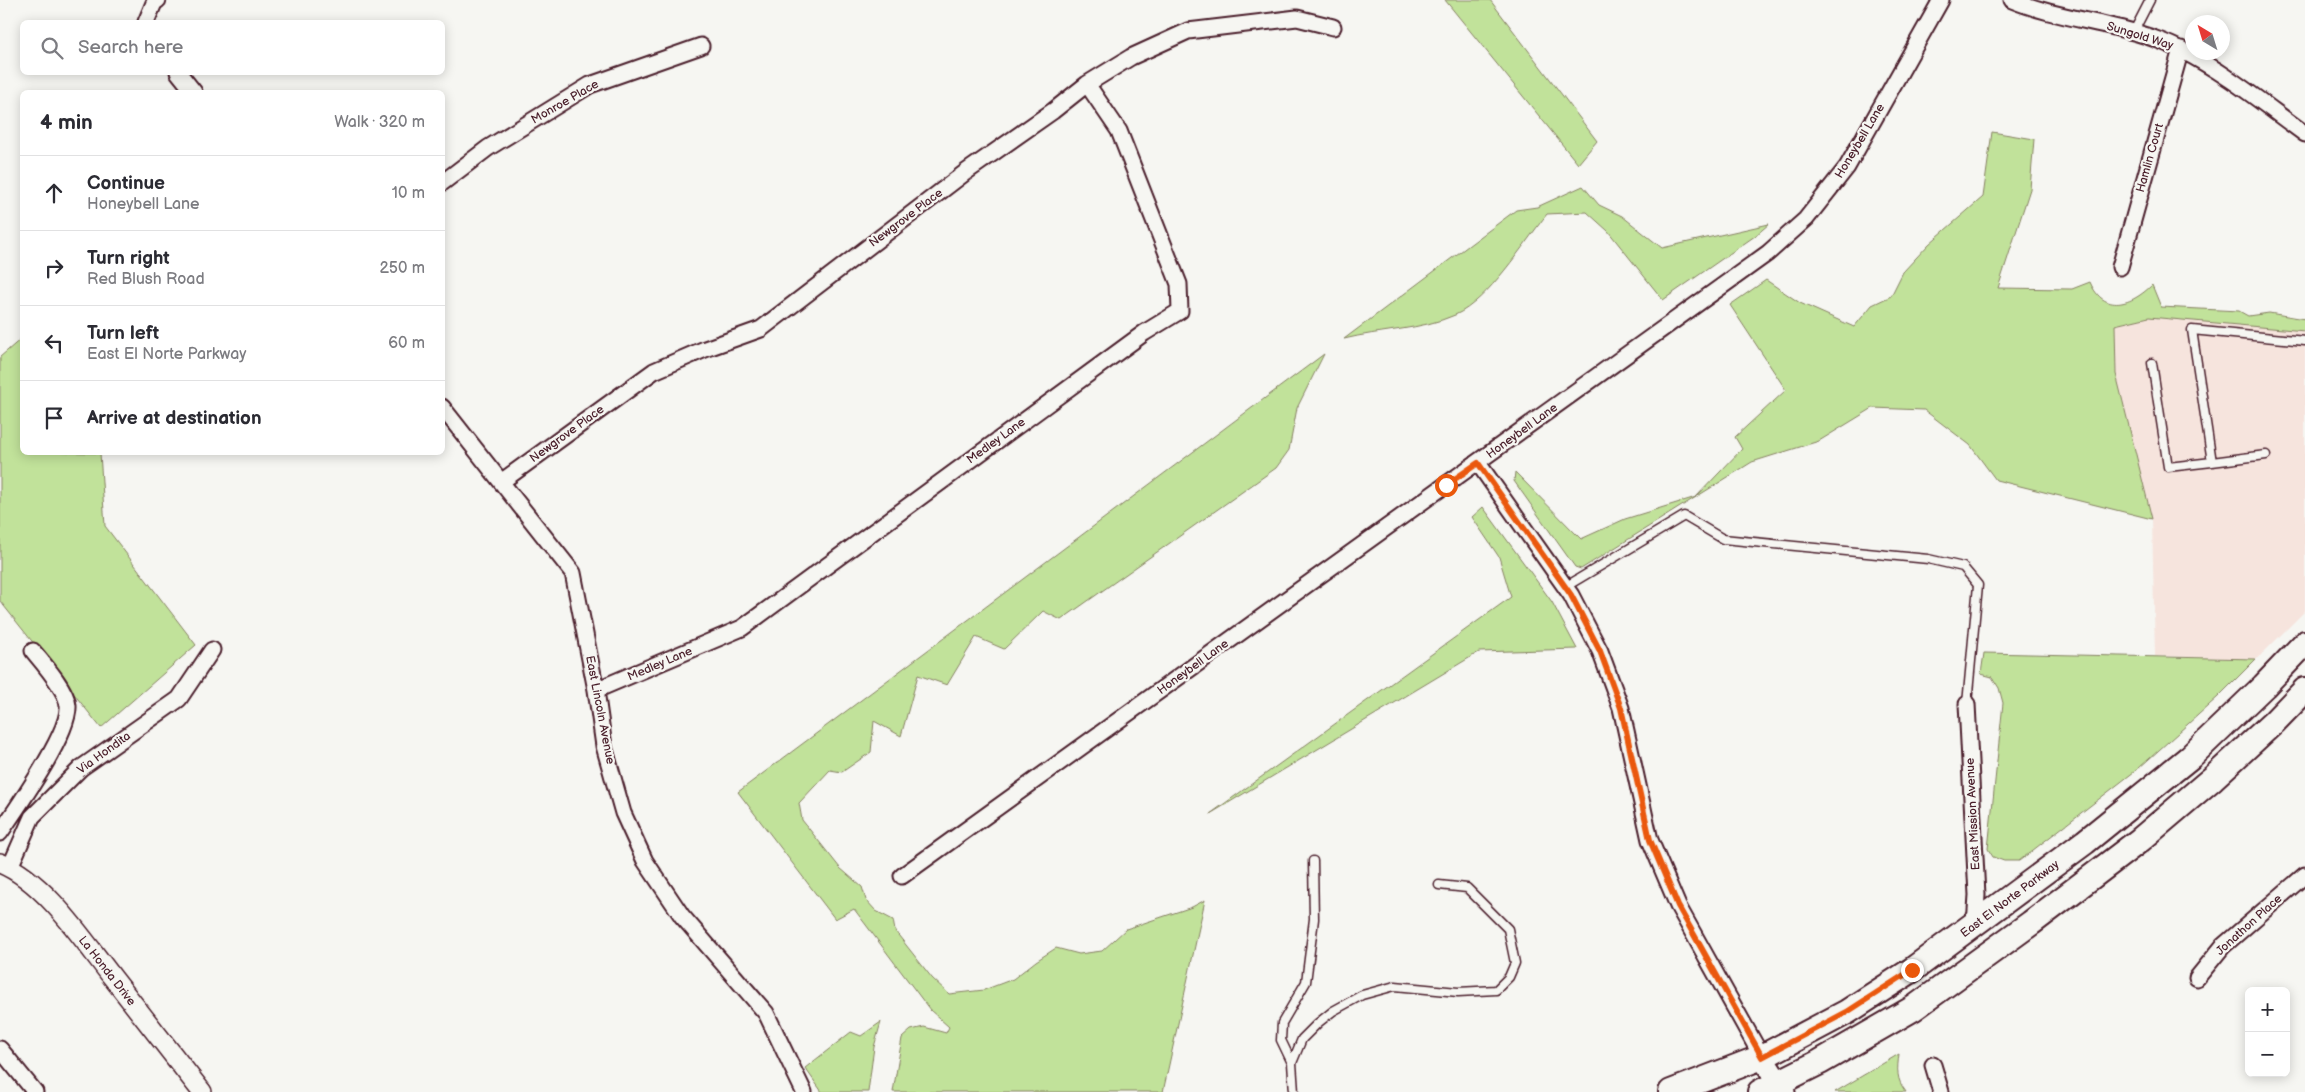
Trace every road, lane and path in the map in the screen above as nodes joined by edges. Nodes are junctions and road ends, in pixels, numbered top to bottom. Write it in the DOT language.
graph roads {
  1 [pos="158,0"];
  2 [pos="1941,0"];
  3 [pos="2012,0"];
  4 [pos="2150,0"];
  5 [pos="147,20"];
  6 [pos="1333,27"];
  7 [pos="2133,33"];
  8 [pos="701,46"];
  9 [pos="2181,49"];
  10 [pos="180,75"];
  11 [pos="1087,84"];
  12 [pos="192,90"];
  13 [pos="2305,134"];
  14 [pos="445,181"];
  15 [pos="2120,267"];
  16 [pos="2305,341"];
  17 [pos="2152,363"];
  18 [pos="445,411"];
  19 [pos="2266,456"];
  20 [pos="2212,462"];
  21 [pos="1478,463"];
  22 [pos="502,482"];
  23 [pos="1566,587"];
  24 [pos="2305,643"];
  25 [pos="212,650"];
  26 [pos="33,651"];
  27 [pos="596,690"];
  28 [pos="2305,690"];
  29 [pos="1967,704"];
  30 [pos="0,833"];
  31 [pos="1313,861"];
  32 [pos="5,865"];
  33 [pos="2305,875"];
  34 [pos="902,876"];
  35 [pos="1439,885"];
  36 [pos="1975,925"];
  37 [pos="2197,978"];
  38 [pos="0,1049"];
  39 [pos="1762,1057"];
  40 [pos="1292,1063"];
  41 [pos="1934,1064"];
  42 [pos="1774,1089"];
  43 [pos="35,1092"];
  44 [pos="202,1092"];
  45 [pos="804,1092"];
  46 [pos="1294,1092"];
  47 [pos="1671,1092"];
  48 [pos="1941,1092"];
  1 -- 5 [label="street"];
  2 -- 21 [label="street, Honeybell Lane"];
  3 -- 7 [label="street, Sungold Way"];
  4 -- 7 [label="lane"];
  6 -- 11 [label="street, Newgrove Place"];
  7 -- 9 [label="street, Sungold Way"];
  8 -- 14 [label="street, Monroe Place"];
  9 -- 13 [label="street, Sungold Way"];
  9 -- 15 [label="street, Hamlin Court"];
  10 -- 12 [label="street"];
  11 -- 22 [label="street, Newgrove Place"];
  11 -- 27 [label="street, Medley Lane"];
  16 -- 20 [label="lane"];
  17 -- 20 [label="lane"];
  18 -- 22 [label="street, East Lincoln Avenue"];
  19 -- 20 [label="lane"];
  21 -- 23 [label="street"];
  21 -- 34 [label="street, Honeybell Lane"];
  22 -- 27 [label="street, East Lincoln Avenue"];
  23 -- 29 [label="lane"];
  23 -- 39 [label="street"];
  24 -- 36 [label="main road, East El Norte Parkway"];
  25 -- 32 [label="street, Via Hondita"];
  26 -- 30 [label="street"];
  27 -- 45 [label="street, East Lincoln Avenue"];
  28 -- 42 [label="main road"];
  29 -- 36 [label="street, East Mission Avenue"];
  31 -- 40 [label="lane"];
  32 -- 44 [label="street, La Honda Drive"];
  33 -- 37 [label="street, Jonathon Place"];
  35 -- 40 [label="lane"];
  36 -- 39 [label="main road, East El Norte Parkway"];
  38 -- 43 [label="street"];
  39 -- 42 [label="main road"];
  39 -- 47 [label="main road, East El Norte Parkway"];
  40 -- 46 [label="lane"];
  41 -- 48 [label="street"];
}
